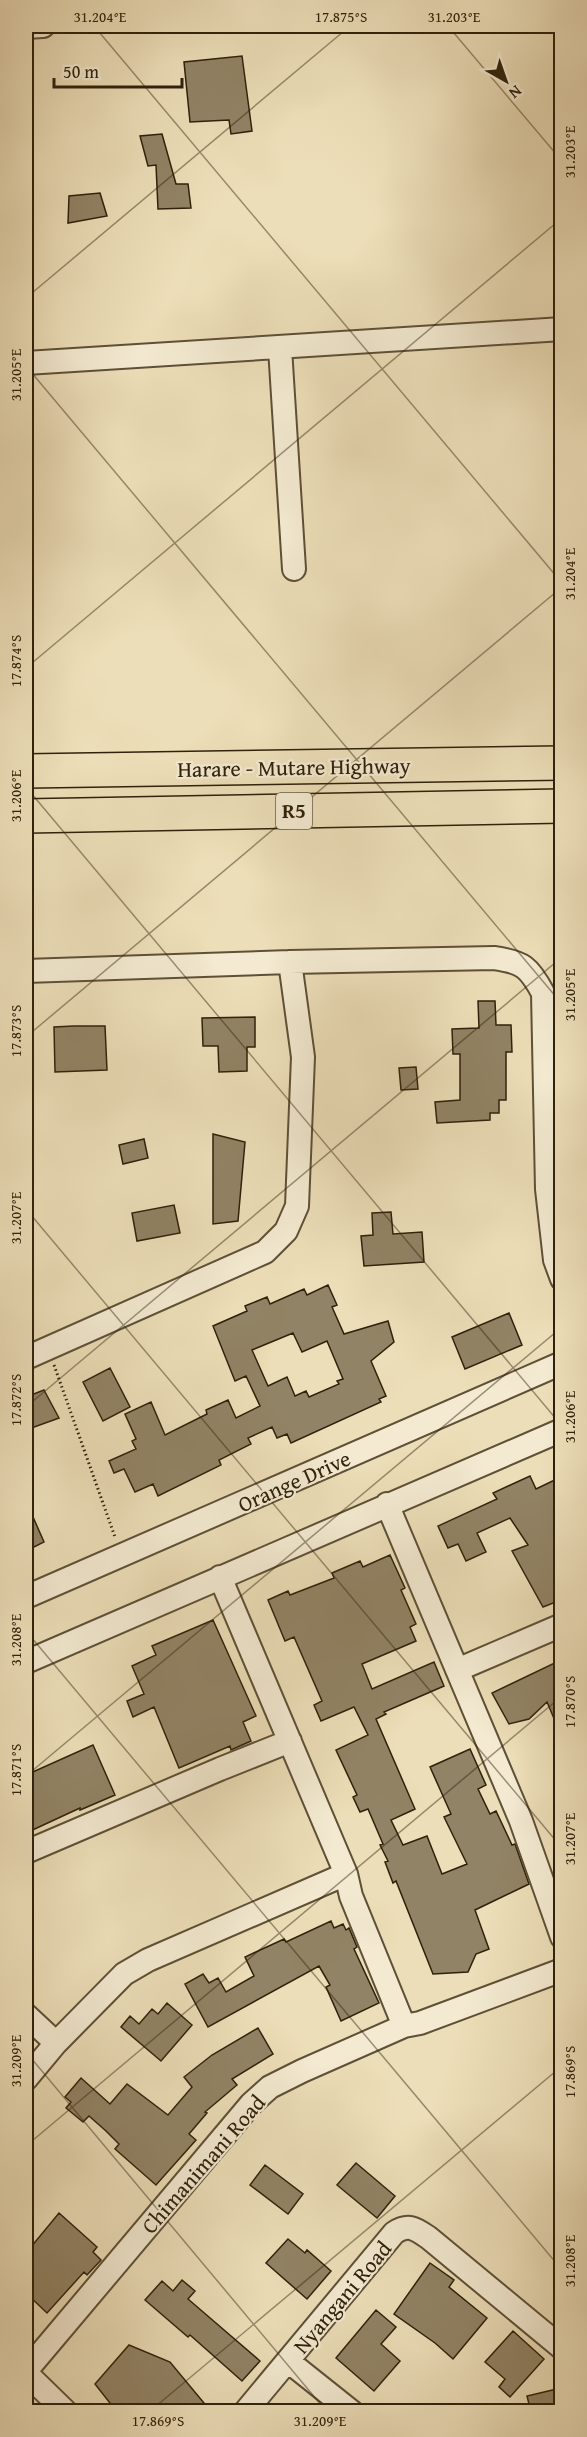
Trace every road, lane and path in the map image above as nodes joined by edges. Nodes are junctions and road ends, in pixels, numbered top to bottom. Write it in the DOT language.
graph roads {
  1 [pos="43,26"];
  2 [pos="26,27"];
  3 [pos="561,329"];
  4 [pos="280,348"];
  5 [pos="26,363"];
  6 [pos="294,569"];
  7 [pos="561,763"];
  8 [pos="26,771"];
  9 [pos="561,806"];
  10 [pos="26,816"];
  11 [pos="290,962"];
  12 [pos="26,971"];
  13 [pos="561,1279"];
  14 [pos="48,1349"];
  15 [pos="26,1358"];
  16 [pos="561,1364"];
  17 [pos="561,1430"];
  18 [pos="387,1504"];
  19 [pos="122,1556"];
  20 [pos="220,1576"];
  21 [pos="26,1597"];
  22 [pos="561,1625"];
  23 [pos="26,1662"];
  24 [pos="457,1670"];
  25 [pos="290,1741"];
  26 [pos="26,1852"];
  27 [pos="346,1874"];
  28 [pos="561,1937"];
  29 [pos="561,1970"];
  30 [pos="26,2016"];
  31 [pos="404,2026"];
  32 [pos="56,2043"];
  33 [pos="26,2079"];
  34 [pos="561,2348"];
  35 [pos="288,2361"];
  36 [pos="26,2372"];
  37 [pos="66,2412"];
  38 [pos="245,2412"];
  39 [pos="352,2412"];
  1 -- 2 [label="street"];
  3 -- 4 [label="street"];
  4 -- 5 [label="street"];
  4 -- 6 [label="street"];
  7 -- 8 [label="highway, Harare - Mutare Highway / R5"];
  9 -- 10 [label="highway, Harare - Mutare Highway / R5"];
  11 -- 12 [label="street"];
  11 -- 13 [label="street"];
  11 -- 14 [label="street"];
  14 -- 15 [label="street"];
  14 -- 19 [label="path"];
  16 -- 19 [label="street, Orange Drive"];
  17 -- 18 [label="street"];
  18 -- 20 [label="street"];
  18 -- 24 [label="street"];
  19 -- 21 [label="street, Orange Drive"];
  20 -- 23 [label="street"];
  20 -- 25 [label="street"];
  22 -- 24 [label="street"];
  24 -- 28 [label="street"];
  25 -- 26 [label="street"];
  25 -- 27 [label="street"];
  27 -- 31 [label="street"];
  27 -- 32 [label="street"];
  29 -- 31 [label="street, Chimanimani Road"];
  30 -- 32 [label="street"];
  31 -- 36 [label="street, Chimanimani Road"];
  32 -- 33 [label="street"];
  34 -- 35 [label="street, Nyangani Road"];
  35 -- 38 [label="street, Nyangani Road"];
  35 -- 39 [label="street"];
  36 -- 37 [label="street"];
}
